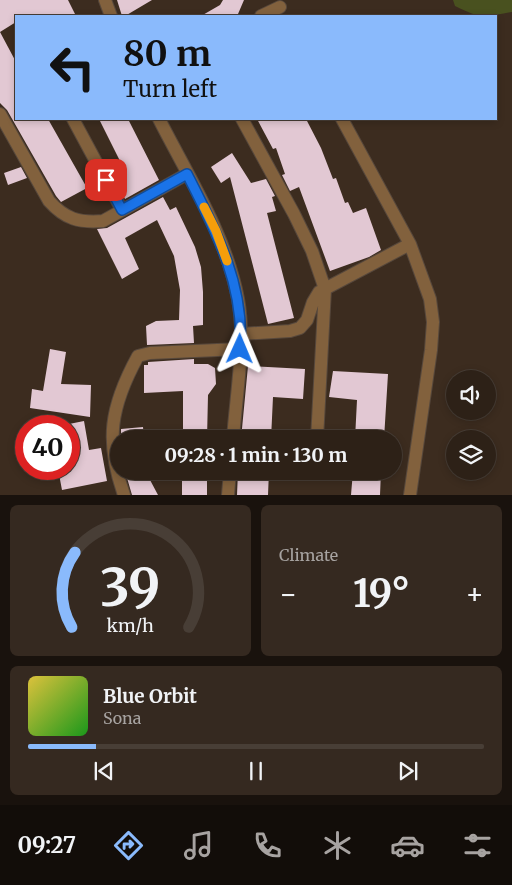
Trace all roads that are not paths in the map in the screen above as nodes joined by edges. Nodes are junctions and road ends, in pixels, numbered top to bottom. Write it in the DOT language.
graph roads {
  1 [pos="105,0"];
  2 [pos="280,8"];
  3 [pos="111,15"];
  4 [pos="263,15"];
  5 [pos="0,114"];
  6 [pos="74,120"];
  7 [pos="160,120"];
  8 [pos="243,120"];
  9 [pos="343,120"];
  10 [pos="187,174"];
  11 [pos="122,210"];
  12 [pos="410,244"];
  13 [pos="326,289"];
  14 [pos="241,334"];
  15 [pos="240,349"];
  16 [pos="233,430"];
  17 [pos="318,430"];
  18 [pos="229,480"];
  19 [pos="124,495"];
  20 [pos="228,495"];
  21 [pos="410,495"];
  1 -- 3 [label="street"];
  2 -- 4 [label="street"];
  5 -- 11 [label="street"];
  6 -- 11 [label="street"];
  7 -- 10 [label="street"];
  8 -- 13 [label="street"];
  9 -- 12 [label="street"];
  10 -- 11 [label="street"];
  10 -- 14 [label="street"];
  12 -- 13 [label="street"];
  12 -- 21 [label="street"];
  13 -- 14 [label="street"];
  13 -- 17 [label="street"];
  14 -- 15 [label="street"];
  15 -- 16 [label="street"];
  15 -- 19 [label="street"];
  18 -- 20 [label="street"];
}
